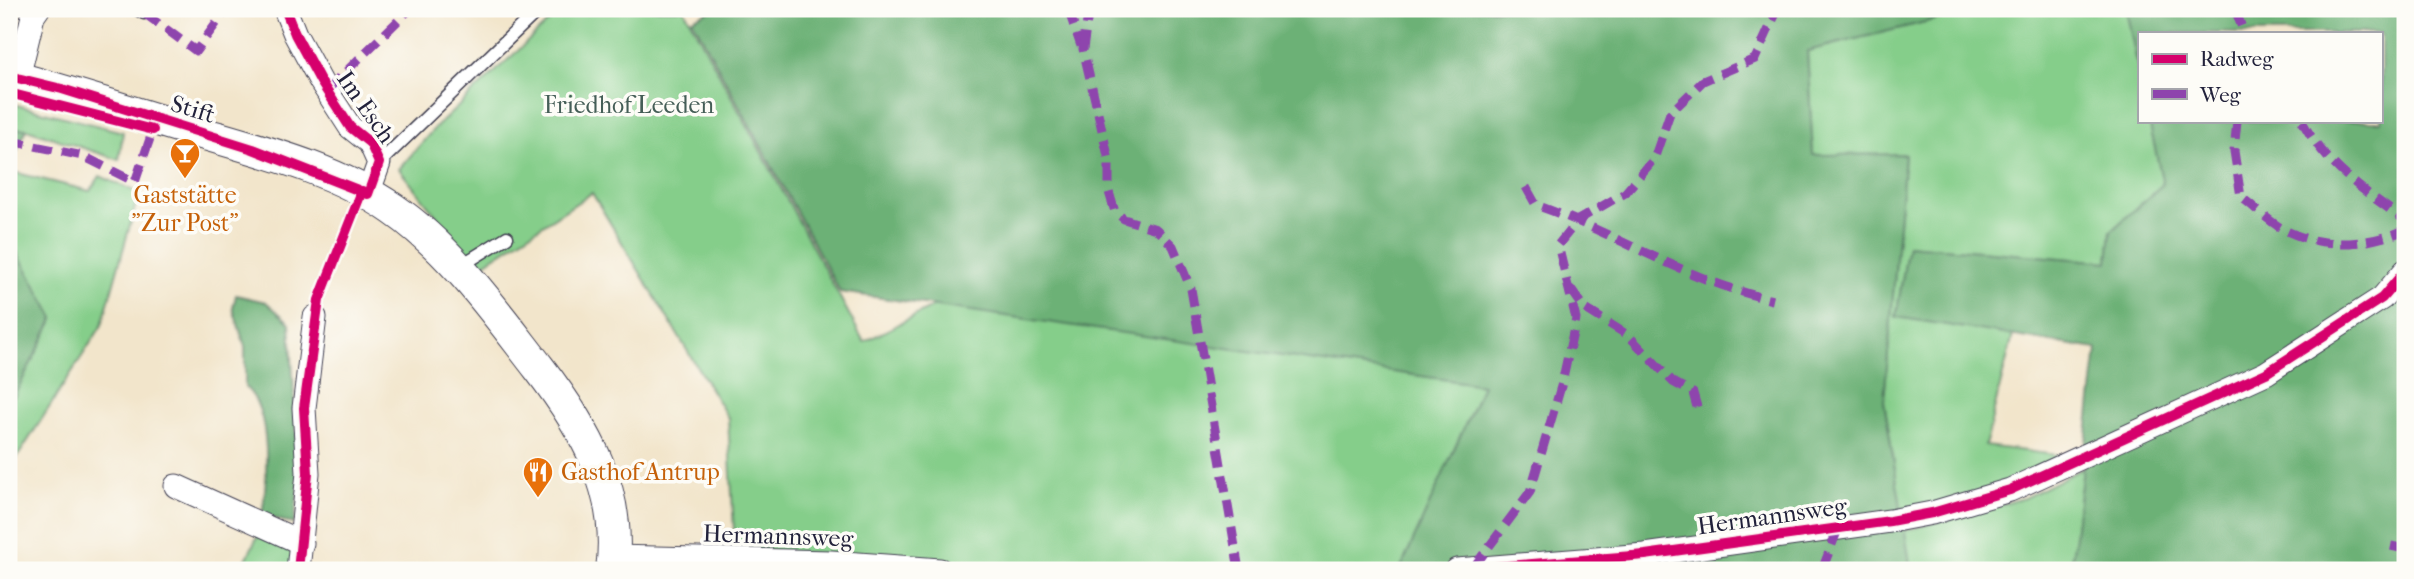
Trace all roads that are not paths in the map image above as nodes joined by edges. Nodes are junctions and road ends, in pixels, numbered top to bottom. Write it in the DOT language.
graph roads {
  1 [pos="38,9"];
  2 [pos="285,9"];
  3 [pos="539,9"];
  4 [pos="13,77"];
  5 [pos="379,163"];
  6 [pos="365,192"];
  7 [pos="507,237"];
  8 [pos="457,268"];
  9 [pos="2405,271"];
  10 [pos="315,317"];
  11 [pos="176,486"];
  12 [pos="302,543"];
  13 [pos="613,564"];
  14 [pos="298,570"];
  15 [pos="940,570"];
  16 [pos="1457,570"];
  1 -- 4 [label="street"];
  2 -- 5 [label="street, Im Esch"];
  3 -- 5 [label="lane"];
  4 -- 6 [label="main road, Stift"];
  5 -- 6 [label="street, Im Esch"];
  6 -- 8 [label="main road, Stift"];
  7 -- 8 [label="lane"];
  8 -- 13 [label="main road, Stift"];
  9 -- 16 [label="street, Hermannsweg"];
  10 -- 12 [label="street"];
  11 -- 12 [label="street"];
  12 -- 14 [label="street"];
  13 -- 15 [label="street, Hermannsweg"];
}
